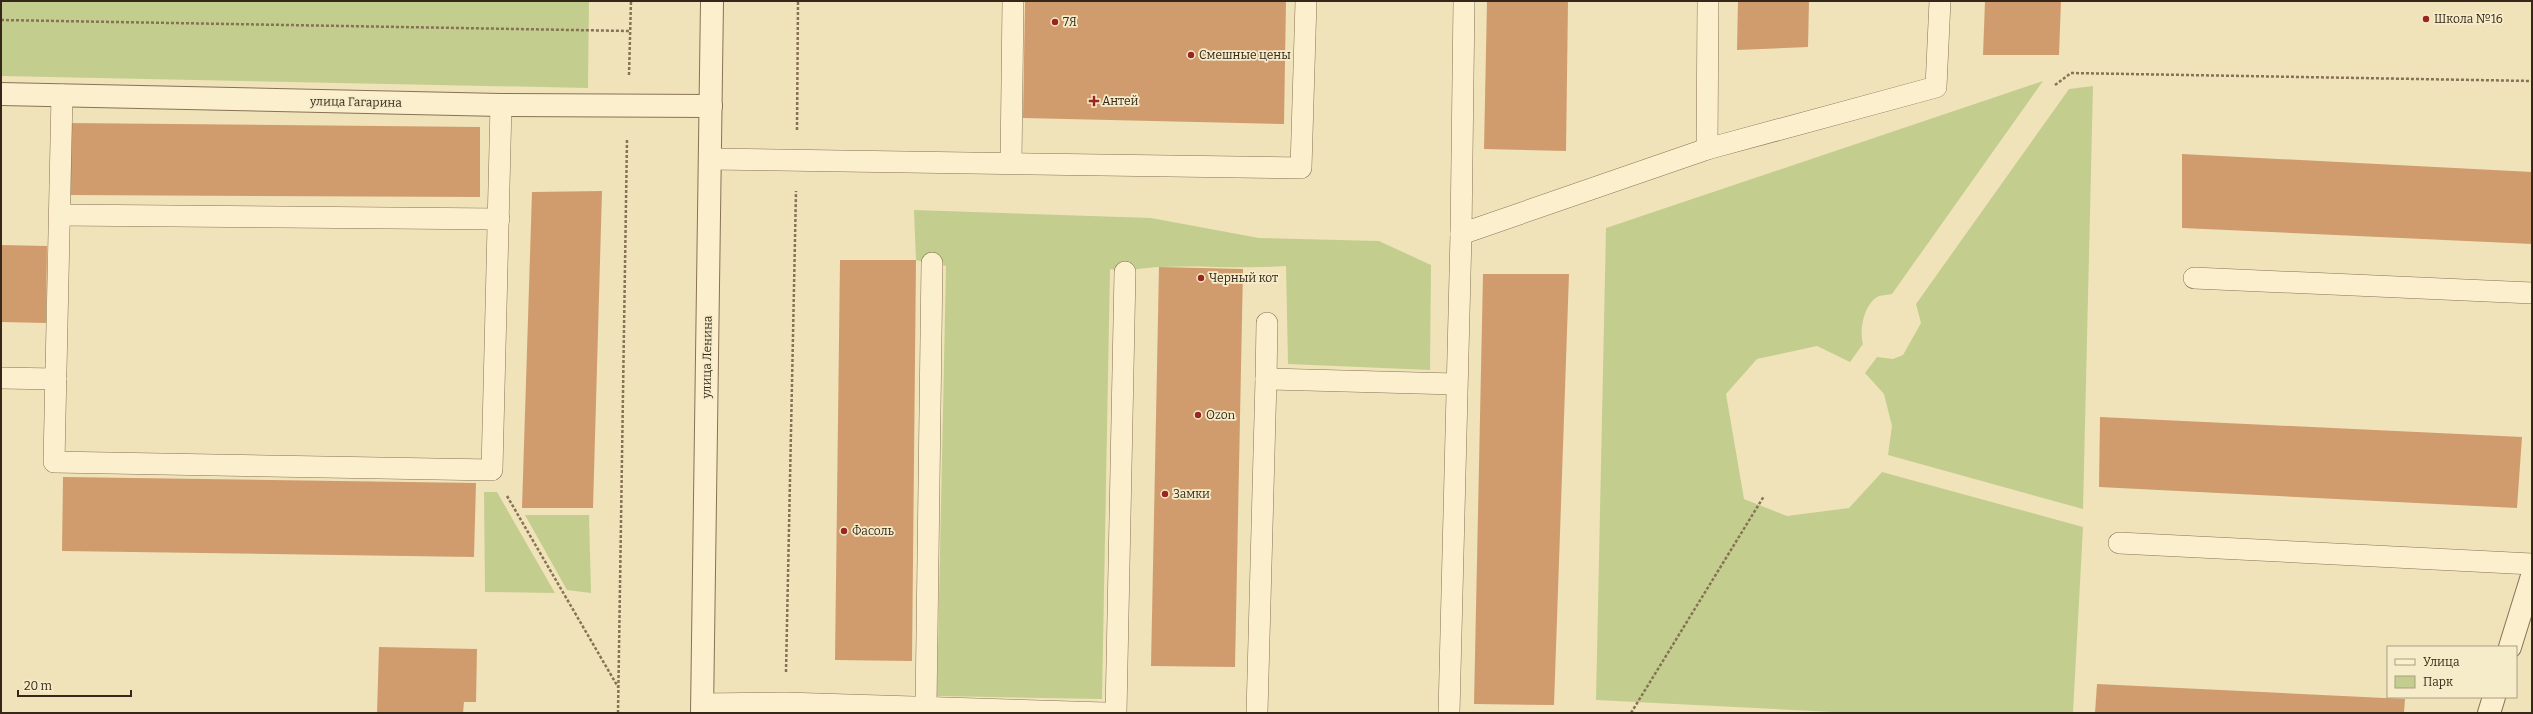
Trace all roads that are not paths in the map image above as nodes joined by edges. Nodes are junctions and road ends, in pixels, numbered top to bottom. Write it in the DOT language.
graph roads {
  1 [pos="712,1"];
  2 [pos="1013,1"];
  3 [pos="1306,1"];
  4 [pos="1464,1"];
  5 [pos="1708,1"];
  6 [pos="1940,1"];
  7 [pos="1,94"];
  8 [pos="62,95"];
  9 [pos="501,105"];
  10 [pos="710,106"];
  11 [pos="1707,148"];
  12 [pos="710,159"];
  13 [pos="1011,163"];
  14 [pos="60,215"];
  15 [pos="499,219"];
  16 [pos="1461,234"];
  17 [pos="932,263"];
  18 [pos="1126,272"];
  19 [pos="2194,278"];
  20 [pos="2532,293"];
  21 [pos="1267,324"];
  22 [pos="1,378"];
  23 [pos="1266,379"];
  24 [pos="56,380"];
  25 [pos="1456,384"];
  26 [pos="2119,543"];
  27 [pos="2532,564"];
  28 [pos="2532,576"];
  29 [pos="2510,646"];
  30 [pos="2494,698"];
  31 [pos="926,707"];
  32 [pos="702,708"];
  33 [pos="1105,713"];
  34 [pos="1116,713"];
  35 [pos="1257,713"];
  36 [pos="1449,713"];
  37 [pos="2489,713"];
  1 -- 10 [label="street, улица Ленина"];
  2 -- 13 [label="lane"];
  3 -- 13 [label="lane"];
  4 -- 16 [label="lane"];
  5 -- 11 [label="lane"];
  6 -- 11 [label="lane"];
  7 -- 8 [label="street, улица Гагарина"];
  8 -- 9 [label="street, улица Гагарина"];
  8 -- 14 [label="lane"];
  9 -- 10 [label="street, улица Гагарина"];
  9 -- 15 [label="lane"];
  10 -- 12 [label="street, улица Ленина"];
  11 -- 16 [label="lane"];
  12 -- 13 [label="lane"];
  12 -- 32 [label="street, улица Ленина"];
  14 -- 15 [label="lane"];
  14 -- 24 [label="lane"];
  15 -- 24 [label="lane"];
  16 -- 25 [label="lane"];
  17 -- 31 [label="lane"];
  18 -- 34 [label="lane"];
  19 -- 20 [label="lane"];
  21 -- 23 [label="lane"];
  22 -- 24 [label="lane"];
  23 -- 25 [label="lane"];
  23 -- 35 [label="lane"];
  25 -- 36 [label="lane"];
  26 -- 27 [label="lane"];
  28 -- 29 [label="street"];
  30 -- 37 [label="street"];
  31 -- 32 [label="lane"];
  31 -- 33 [label="lane"];
}
